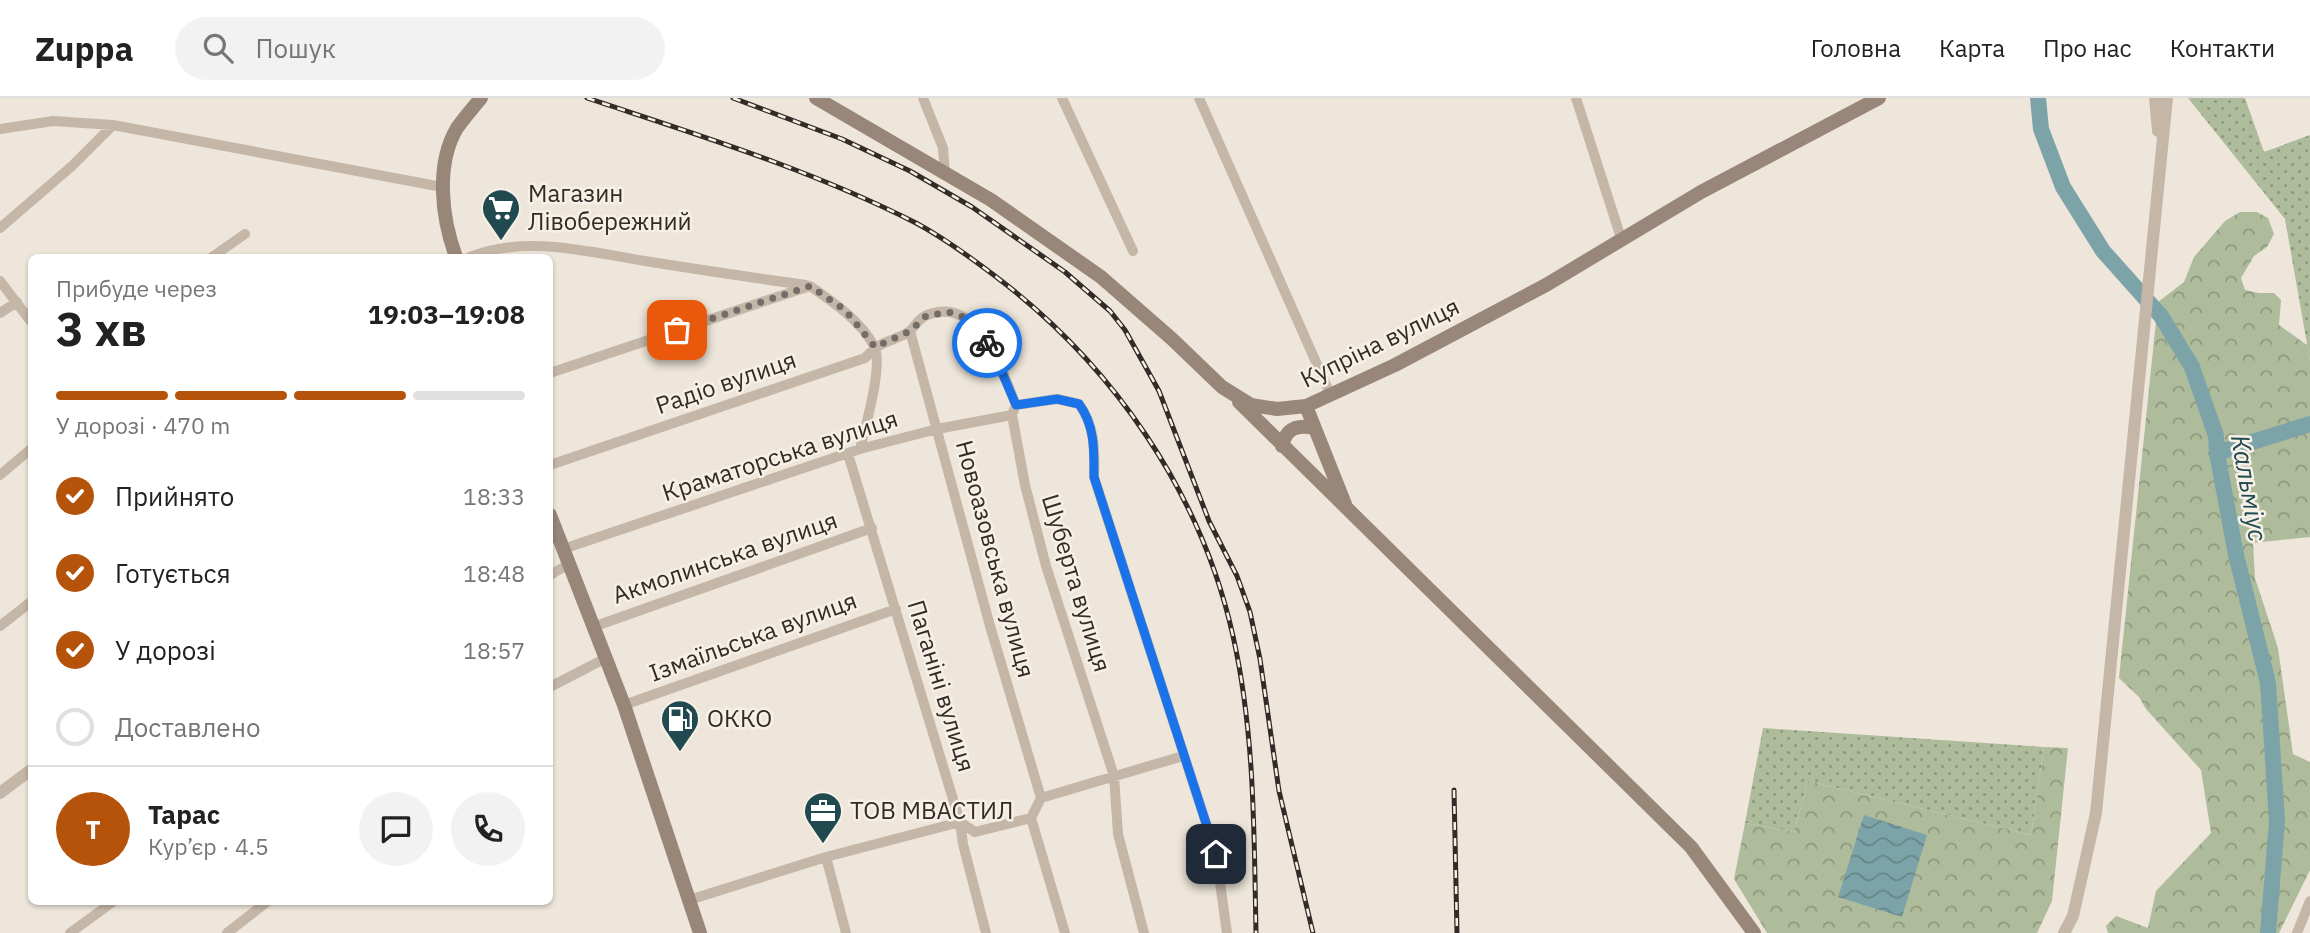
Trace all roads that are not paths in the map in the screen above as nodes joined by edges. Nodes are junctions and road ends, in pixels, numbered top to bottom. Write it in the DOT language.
graph roads {
  1 [pos="481,98"];
  2 [pos="816,98"];
  3 [pos="923,98"];
  4 [pos="1062,98"];
  5 [pos="1199,98"];
  6 [pos="1576,98"];
  7 [pos="1879,98"];
  8 [pos="2155,98"];
  9 [pos="2166,98"];
  10 [pos="113,125"];
  11 [pos="0,129"];
  12 [pos="2160,159"];
  13 [pos="945,173"];
  14 [pos="442,187"];
  15 [pos="0,229"];
  16 [pos="245,234"];
  17 [pos="1621,238"];
  18 [pos="1132,251"];
  19 [pos="216,254"];
  20 [pos="455,254"];
  21 [pos="477,254"];
  22 [pos="0,281"];
  23 [pos="810,286"];
  24 [pos="17,302"];
  25 [pos="0,313"];
  26 [pos="28,317"];
  27 [pos="910,331"];
  28 [pos="875,347"];
  29 [pos="553,372"];
  30 [pos="1222,387"];
  31 [pos="1331,396"];
  32 [pos="1306,406"];
  33 [pos="1014,410"];
  34 [pos="1314,428"];
  35 [pos="937,429"];
  36 [pos="1282,446"];
  37 [pos="860,449"];
  38 [pos="28,450"];
  39 [pos="848,454"];
  40 [pos="553,464"];
  41 [pos="0,475"];
  42 [pos="1348,512"];
  43 [pos="553,523"];
  44 [pos="872,528"];
  45 [pos="563,549"];
  46 [pos="569,564"];
  47 [pos="553,573"];
  48 [pos="28,604"];
  49 [pos="896,609"];
  50 [pos="0,626"];
  51 [pos="593,627"];
  52 [pos="606,658"];
  53 [pos="553,685"];
  54 [pos="624,705"];
  55 [pos="1183,756"];
  56 [pos="28,772"];
  57 [pos="1114,776"];
  58 [pos="0,793"];
  59 [pos="1041,798"];
  60 [pos="1031,818"];
  61 [pos="960,822"];
  62 [pos="827,857"];
  63 [pos="689,900"];
  64 [pos="2310,901"];
  65 [pos="108,905"];
  66 [pos="263,905"];
  67 [pos="70,933"];
  68 [pos="227,933"];
  69 [pos="700,933"];
  70 [pos="846,933"];
  71 [pos="986,933"];
  72 [pos="1065,933"];
  73 [pos="1144,933"];
  74 [pos="1227,933"];
  75 [pos="1754,933"];
  76 [pos="2064,933"];
  77 [pos="2297,933"];
  1 -- 14 [label="main road"];
  2 -- 13 [label="main road, Купріна вулиця"];
  3 -- 13 [label="street"];
  4 -- 18 [label="street"];
  5 -- 31 [label="street"];
  6 -- 17 [label="street"];
  7 -- 17 [label="main road, Купріна вулиця"];
  8 -- 12 [label="street"];
  9 -- 12 [label="street"];
  10 -- 11 [label="street"];
  10 -- 14 [label="street"];
  10 -- 15 [label="street"];
  12 -- 76 [label="street"];
  13 -- 30 [label="main road, Купріна вулиця"];
  14 -- 20 [label="main road"];
  16 -- 19 [label="street"];
  17 -- 31 [label="main road, Купріна вулиця"];
  21 -- 23 [label="street"];
  22 -- 24 [label="street"];
  23 -- 28 [label="street"];
  23 -- 29 [label="street"];
  24 -- 25 [label="street"];
  24 -- 26 [label="street"];
  27 -- 28 [label="street, Радіо вулиця"];
  27 -- 33 [label="street, Шуберта вулиця"];
  27 -- 35 [label="street, Новоазовська вулиця"];
  28 -- 37 [label="street"];
  28 -- 40 [label="street, Радіо вулиця"];
  30 -- 32 [label="main road, Купріна вулиця"];
  30 -- 36 [label="main road"];
  31 -- 32 [label="main road, Купріна вулиця"];
  32 -- 34 [label="main road"];
  33 -- 35 [label="street, Краматорська вулиця"];
  33 -- 55 [label="street, Краматорська вулиця"];
  33 -- 57 [label="street, Шуберта вулиця"];
  34 -- 36 [label="main road"];
  34 -- 42 [label="main road"];
  35 -- 37 [label="street, Краматорська вулиця"];
  35 -- 59 [label="street, Новоазовська вулиця"];
  36 -- 42 [label="main road"];
  37 -- 39 [label="street, Краматорська вулиця"];
  38 -- 41 [label="street"];
  39 -- 44 [label="street, Паганіні вулиця"];
  39 -- 45 [label="street, Краматорська вулиця"];
  42 -- 75 [label="main road"];
  43 -- 45 [label="main road"];
  44 -- 49 [label="street, Паганіні вулиця"];
  44 -- 51 [label="street, Акмолинська вулиця"];
  45 -- 46 [label="main road"];
  46 -- 47 [label="street"];
  46 -- 51 [label="main road"];
  48 -- 50 [label="street"];
  49 -- 54 [label="street, Ізмаїльська вулиця"];
  49 -- 61 [label="street, Паганіні вулиця"];
  51 -- 52 [label="main road"];
  52 -- 53 [label="street"];
  52 -- 54 [label="main road"];
  54 -- 63 [label="main road"];
  55 -- 57 [label="street"];
  55 -- 74 [label="street, Краматорська вулиця"];
  56 -- 58 [label="street"];
  57 -- 59 [label="street"];
  57 -- 73 [label="street, Шуберта вулиця"];
  59 -- 60 [label="street"];
  60 -- 61 [label="street"];
  60 -- 72 [label="street"];
  61 -- 62 [label="street"];
  61 -- 71 [label="street, Паганіні вулиця"];
  62 -- 63 [label="street"];
  62 -- 70 [label="street"];
  63 -- 69 [label="main road"];
  64 -- 77 [label="street"];
  65 -- 67 [label="street"];
  66 -- 68 [label="street"];
}
